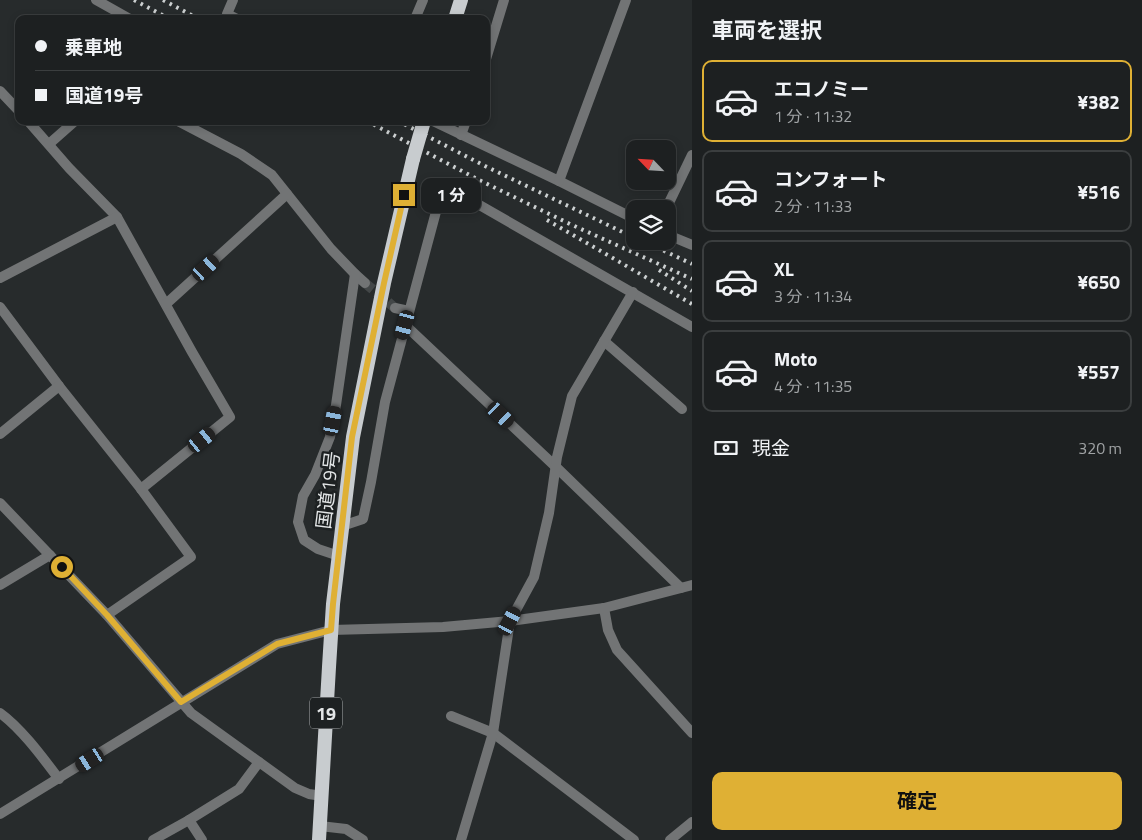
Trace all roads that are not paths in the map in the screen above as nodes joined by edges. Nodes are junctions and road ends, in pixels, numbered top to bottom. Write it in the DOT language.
graph roads {
  1 [pos="96,0"];
  2 [pos="233,0"];
  3 [pos="423,0"];
  4 [pos="461,0"];
  5 [pos="504,0"];
  6 [pos="626,0"];
  7 [pos="123,15"];
  8 [pos="229,15"];
  9 [pos="417,15"];
  10 [pos="456,15"];
  11 [pos="490,46"];
  12 [pos="0,91"];
  13 [pos="15,107"];
  14 [pos="31,125"];
  15 [pos="70,125"];
  16 [pos="186,125"];
  17 [pos="423,125"];
  18 [pos="442,125"];
  19 [pos="465,125"];
  20 [pos="461,135"];
  21 [pos="48,144"];
  22 [pos="692,155"];
  23 [pos="559,181"];
  24 [pos="287,194"];
  25 [pos="670,200"];
  26 [pos="626,214"];
  27 [pos="117,217"];
  28 [pos="676,238"];
  29 [pos="692,245"];
  30 [pos="355,274"];
  31 [pos="0,278"];
  32 [pos="365,283"];
  33 [pos="633,292"];
  34 [pos="166,304"];
  35 [pos="0,307"];
  36 [pos="395,308"];
  37 [pos="409,311"];
  38 [pos="405,325"];
  39 [pos="692,327"];
  40 [pos="604,341"];
  41 [pos="59,386"];
  42 [pos="682,409"];
  43 [pos="0,434"];
  44 [pos="556,467"];
  45 [pos="141,489"];
  46 [pos="0,503"];
  47 [pos="342,526"];
  48 [pos="50,555"];
  49 [pos="339,556"];
  50 [pos="0,585"];
  51 [pos="692,585"];
  52 [pos="681,588"];
  53 [pos="604,608"];
  54 [pos="107,615"];
  55 [pos="510,621"];
  56 [pos="331,630"];
  57 [pos="181,702"];
  58 [pos="0,713"];
  59 [pos="451,716"];
  60 [pos="493,733"];
  61 [pos="692,733"];
  62 [pos="259,762"];
  63 [pos="59,779"];
  64 [pos="322,796"];
  65 [pos="0,814"];
  66 [pos="189,820"];
  67 [pos="692,822"];
  68 [pos="320,833"];
  69 [pos="153,840"];
  70 [pos="202,840"];
  71 [pos="363,840"];
  72 [pos="461,840"];
  73 [pos="634,840"];
  74 [pos="670,840"];
  1 -- 7 [label="street"];
  2 -- 8 [label="street"];
  3 -- 9 [label="street"];
  4 -- 10 [label="highway"];
  5 -- 11 [label="street"];
  6 -- 23 [label="street"];
  12 -- 13 [label="street"];
  14 -- 21 [label="street"];
  15 -- 21 [label="street"];
  16 -- 24 [label="street"];
  17 -- 47 [label="highway, 国道19号 / 19, bridge"];
  18 -- 20 [label="street"];
  19 -- 20 [label="street"];
  20 -- 23 [label="street"];
  21 -- 27 [label="street"];
  22 -- 25 [label="street"];
  23 -- 26 [label="street"];
  24 -- 30 [label="street"];
  24 -- 34 [label="street"];
  27 -- 31 [label="street"];
  27 -- 34 [label="street"];
  28 -- 29 [label="street"];
  30 -- 32 [label="street"];
  30 -- 49 [label="street"];
  33 -- 37 [label="street"];
  33 -- 39 [label="street"];
  33 -- 40 [label="street"];
  34 -- 45 [label="street"];
  35 -- 41 [label="street"];
  36 -- 37 [label="street"];
  37 -- 38 [label="street"];
  38 -- 44 [label="street"];
  38 -- 47 [label="street"];
  40 -- 42 [label="street"];
  40 -- 44 [label="street"];
  41 -- 43 [label="street"];
  41 -- 45 [label="street"];
  44 -- 52 [label="street"];
  44 -- 55 [label="street"];
  45 -- 54 [label="street"];
  46 -- 48 [label="street"];
  47 -- 49 [label="highway, 国道19号 / 19"];
  48 -- 50 [label="street"];
  48 -- 54 [label="street"];
  49 -- 56 [label="highway, 国道19号 / 19"];
  51 -- 52 [label="street"];
  52 -- 53 [label="street"];
  53 -- 55 [label="street"];
  53 -- 61 [label="street"];
  54 -- 57 [label="street"];
  55 -- 56 [label="street"];
  55 -- 60 [label="street"];
  56 -- 57 [label="street"];
  56 -- 64 [label="highway, 国道19号 / 19"];
  57 -- 62 [label="street"];
  57 -- 63 [label="street"];
  58 -- 63 [label="street"];
  59 -- 60 [label="street"];
  60 -- 72 [label="street"];
  60 -- 73 [label="street"];
  62 -- 64 [label="street"];
  62 -- 66 [label="street"];
  63 -- 65 [label="street"];
  64 -- 68 [label="highway, 国道19号 / 19"];
  66 -- 69 [label="street"];
  66 -- 70 [label="street"];
  67 -- 74 [label="street"];
  68 -- 71 [label="street"];
}
